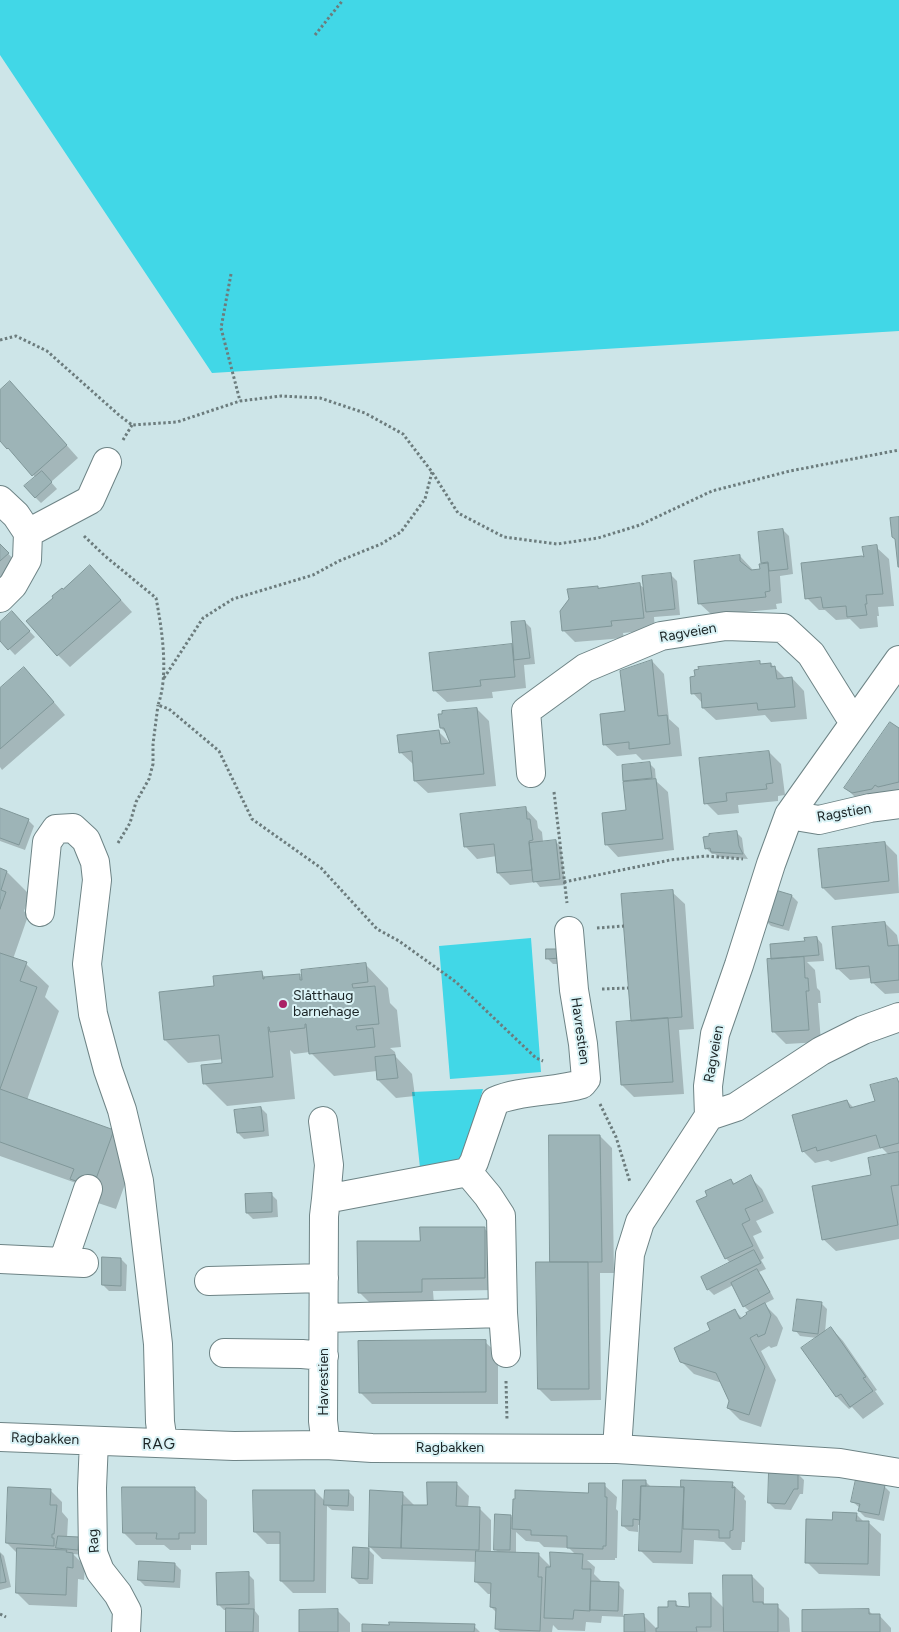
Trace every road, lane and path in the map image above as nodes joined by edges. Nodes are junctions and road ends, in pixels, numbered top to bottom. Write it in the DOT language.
graph roads {
  1 [pos="343,0"];
  2 [pos="315,35"];
  3 [pos="231,274"];
  4 [pos="0,340"];
  5 [pos="240,401"];
  6 [pos="899,450"];
  7 [pos="107,462"];
  8 [pos="432,472"];
  9 [pos="0,500"];
  10 [pos="62,516"];
  11 [pos="28,533"];
  12 [pos="0,598"];
  13 [pos="899,660"];
  14 [pos="164,678"];
  15 [pos="158,705"];
  16 [pos="854,723"];
  17 [pos="531,772"];
  18 [pos="899,804"];
  19 [pos="789,815"];
  20 [pos="95,862"];
  21 [pos="771,864"];
  22 [pos="564,882"];
  23 [pos="40,912"];
  24 [pos="569,931"];
  25 [pos="899,1017"];
  26 [pos="544,1062"];
  27 [pos="586,1079"];
  28 [pos="709,1116"];
  29 [pos="323,1122"];
  30 [pos="468,1172"];
  31 [pos="88,1188"];
  32 [pos="326,1199"];
  33 [pos="640,1222"];
  34 [pos="0,1260"];
  35 [pos="324,1278"];
  36 [pos="209,1281"];
  37 [pos="503,1313"];
  38 [pos="324,1318"];
  39 [pos="224,1353"];
  40 [pos="506,1353"];
  41 [pos="324,1356"];
  42 [pos="507,1425"];
  43 [pos="0,1437"];
  44 [pos="94,1441"];
  45 [pos="163,1442"];
  46 [pos="326,1445"];
  47 [pos="617,1449"];
  48 [pos="899,1473"];
  49 [pos="0,1614"];
  50 [pos="6,1617"];
  51 [pos="126,1632"];
  1 -- 2 [label="path"];
  3 -- 5 [label="path"];
  4 -- 5 [label="path"];
  5 -- 8 [label="path"];
  6 -- 8 [label="path"];
  7 -- 10 [label="street"];
  8 -- 14 [label="path"];
  9 -- 11 [label="street"];
  10 -- 11 [label="street"];
  10 -- 14 [label="path"];
  11 -- 12 [label="street"];
  13 -- 16 [label="street, Ragveien"];
  14 -- 15 [label="path"];
  15 -- 20 [label="path"];
  15 -- 26 [label="path"];
  16 -- 17 [label="street, Ragveien"];
  16 -- 19 [label="street, Ragveien"];
  17 -- 22 [label="path"];
  18 -- 19 [label="street, Ragstien"];
  19 -- 21 [label="street, Ragveien"];
  20 -- 23 [label="street"];
  20 -- 45 [label="street"];
  21 -- 22 [label="path"];
  21 -- 28 [label="street, Ragveien"];
  22 -- 24 [label="path"];
  24 -- 27 [label="street, Havrestien"];
  25 -- 28 [label="street"];
  27 -- 30 [label="street, Havrestien"];
  27 -- 33 [label="path"];
  28 -- 33 [label="street"];
  29 -- 32 [label="street, Havrestien"];
  30 -- 32 [label="street"];
  30 -- 37 [label="street"];
  31 -- 34 [label="street"];
  32 -- 35 [label="street, Havrestien"];
  33 -- 47 [label="street"];
  35 -- 36 [label="street"];
  35 -- 38 [label="street, Havrestien"];
  37 -- 38 [label="street"];
  37 -- 40 [label="street"];
  38 -- 41 [label="street, Havrestien"];
  39 -- 41 [label="street"];
  40 -- 42 [label="path"];
  41 -- 46 [label="street, Havrestien"];
  43 -- 44 [label="street, Ragbakken"];
  44 -- 45 [label="street, Ragbakken"];
  44 -- 51 [label="street, Rag"];
  45 -- 46 [label="street, Ragbakken"];
  46 -- 47 [label="street, Ragbakken"];
  47 -- 48 [label="street, Ragbakken"];
  49 -- 50 [label="path"];
}
